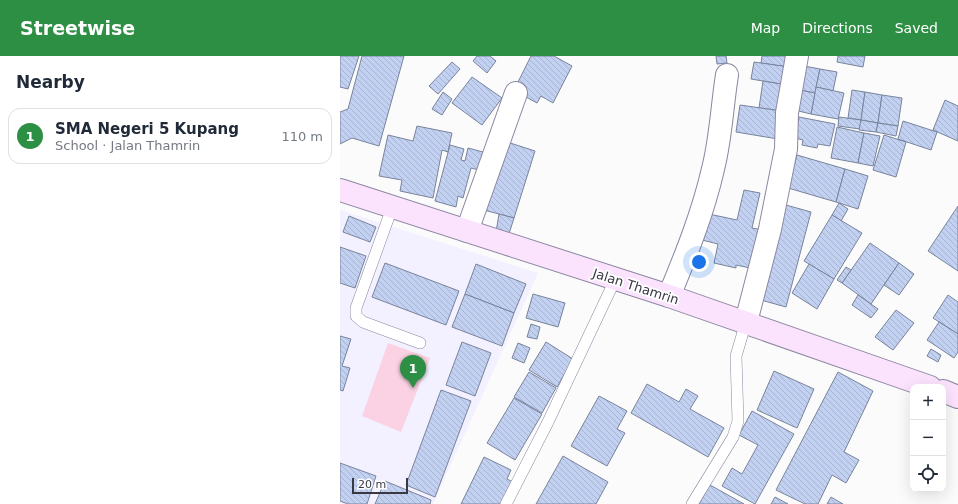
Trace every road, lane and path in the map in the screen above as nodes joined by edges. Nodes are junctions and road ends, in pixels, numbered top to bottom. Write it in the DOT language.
graph roads {
  1 [pos="797,56"];
  2 [pos="727,75"];
  3 [pos="516,93"];
  4 [pos="340,190"];
  5 [pos="392,208"];
  6 [pos="467,231"];
  7 [pos="615,280"];
  8 [pos="669,296"];
  9 [pos="746,322"];
  10 [pos="420,343"];
  11 [pos="922,384"];
  12 [pos="946,393"];
  13 [pos="958,397"];
  14 [pos="506,504"];
  15 [pos="692,504"];
  1 -- 9 [label="street"];
  2 -- 8 [label="street"];
  3 -- 6 [label="street"];
  4 -- 5 [label="main road, Jalan Thamrin"];
  5 -- 6 [label="main road, Jalan Thamrin"];
  5 -- 10 [label="lane"];
  6 -- 7 [label="main road, Jalan Thamrin"];
  7 -- 8 [label="main road, Jalan Thamrin"];
  7 -- 14 [label="lane"];
  8 -- 9 [label="main road, Jalan Thamrin"];
  9 -- 11 [label="main road, Jalan Thamrin"];
  9 -- 15 [label="lane"];
  12 -- 13 [label="main road"];
}
